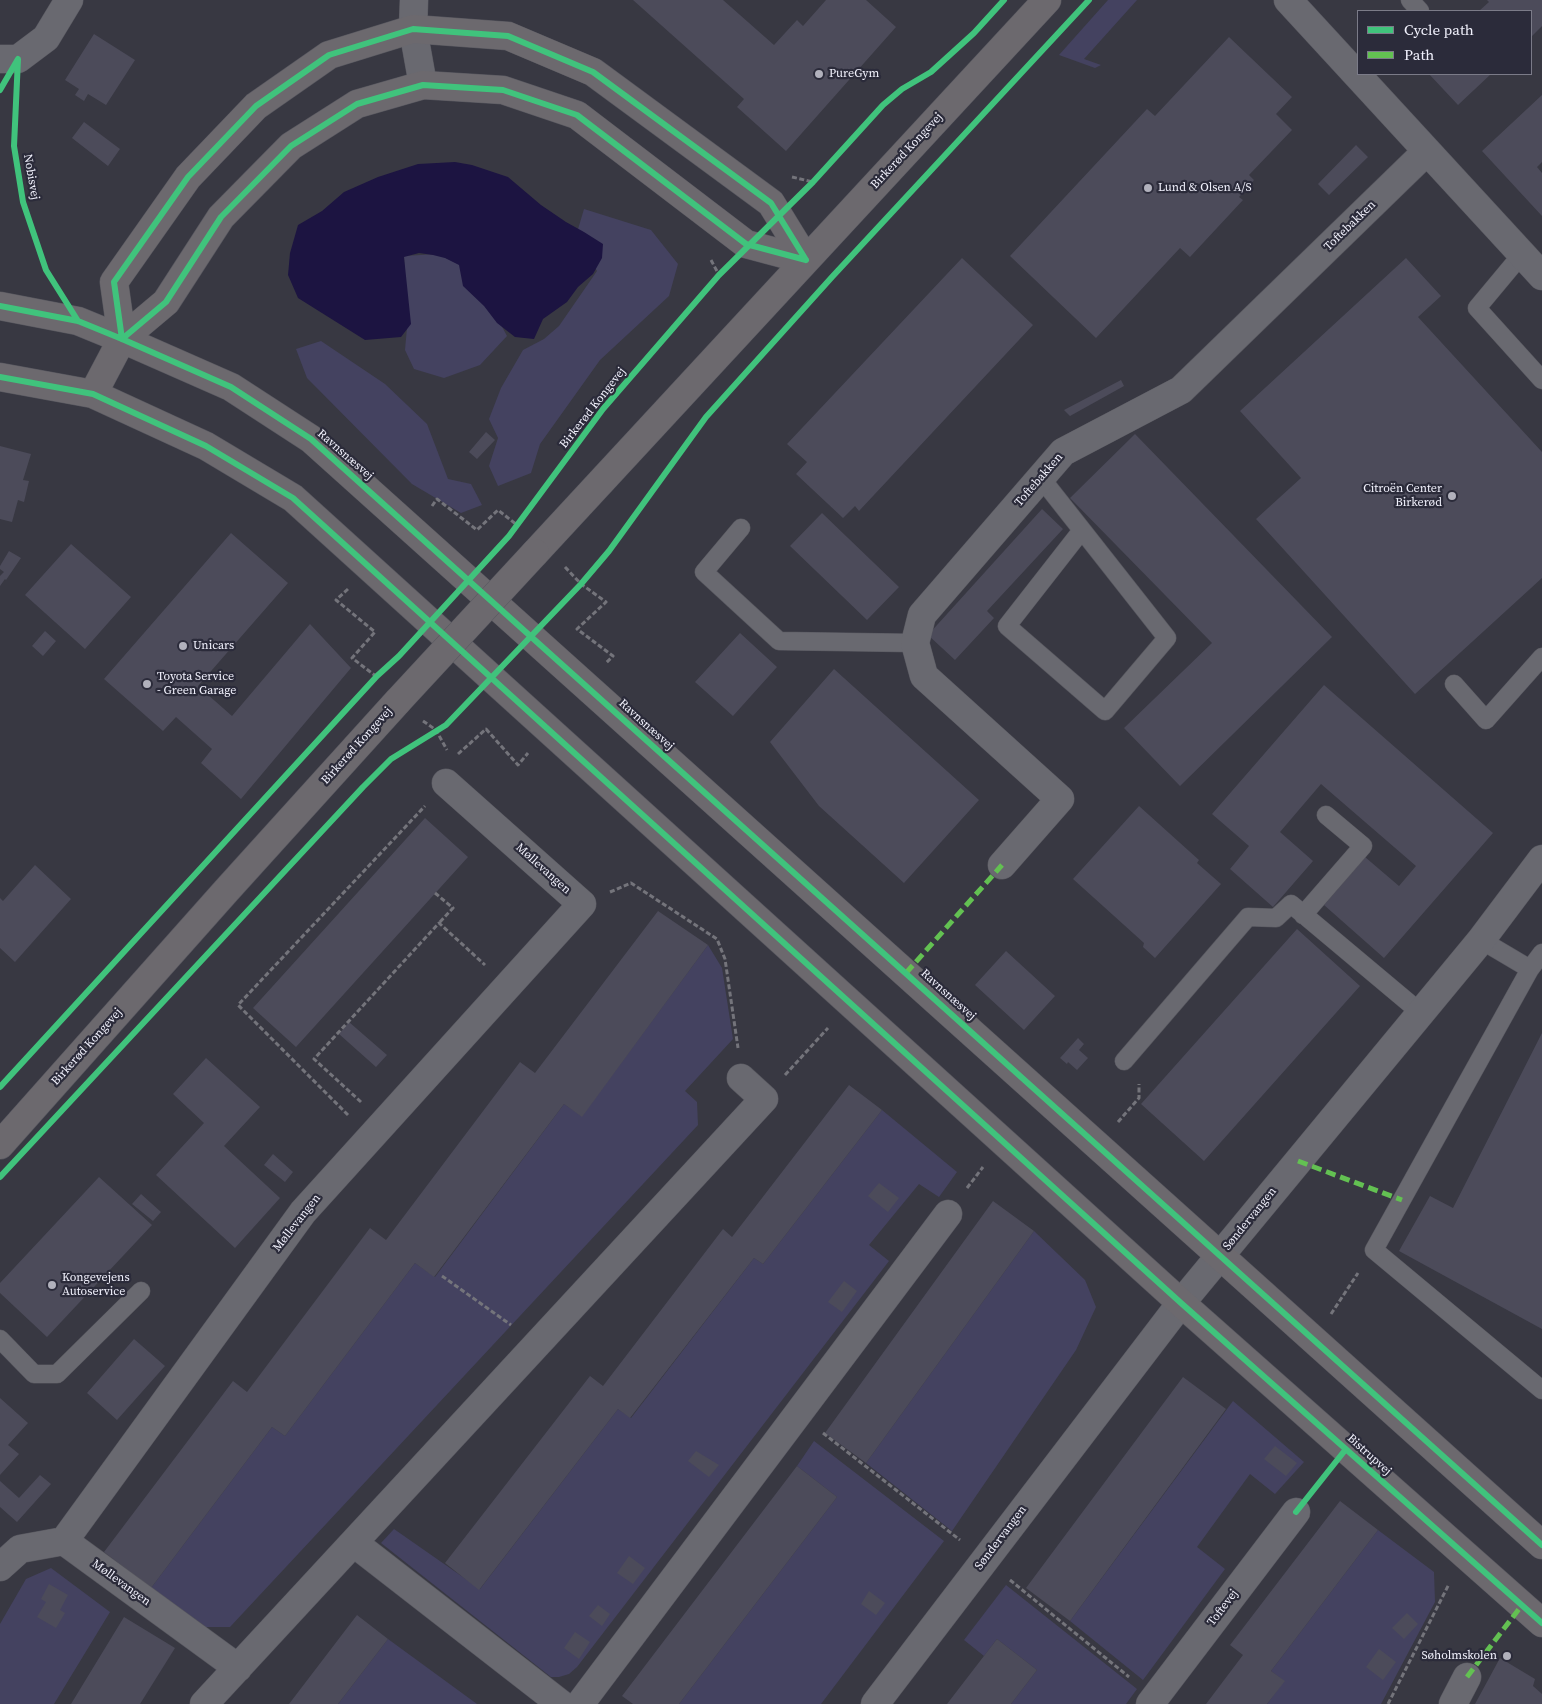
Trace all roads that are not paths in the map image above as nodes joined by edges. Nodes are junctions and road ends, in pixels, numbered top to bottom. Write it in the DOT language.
graph roads {
  1 [pos="69,0"];
  2 [pos="414,0"];
  3 [pos="1047,0"];
  4 [pos="1288,0"];
  5 [pos="1410,0"];
  6 [pos="1419,10"];
  7 [pos="413,29"];
  8 [pos="0,59"];
  9 [pos="1357,75"];
  10 [pos="1357,75"];
  11 [pos="423,85"];
  12 [pos="1427,151"];
  13 [pos="1522,254"];
  14 [pos="806,260"];
  15 [pos="1542,276"];
  16 [pos="0,306"];
  17 [pos="122,339"];
  18 [pos="0,377"];
  19 [pos="1542,380"];
  20 [pos="93,394"];
  21 [pos="1041,478"];
  22 [pos="741,528"];
  23 [pos="1082,530"];
  24 [pos="916,643"];
  25 [pos="1542,657"];
  26 [pos="1454,684"];
  27 [pos="449,771"];
  28 [pos="1326,815"];
  29 [pos="1542,859"];
  30 [pos="1002,865"];
  31 [pos="1303,914"];
  32 [pos="1481,940"];
  33 [pos="1542,953"];
  34 [pos="1530,969"];
  35 [pos="1421,1013"];
  36 [pos="1124,1061"];
  37 [pos="741,1078"];
  38 [pos="0,1145"];
  39 [pos="948,1214"];
  40 [pos="1221,1256"];
  41 [pos="141,1291"];
  42 [pos="1181,1303"];
  43 [pos="0,1340"];
  44 [pos="1542,1390"];
  45 [pos="1296,1512"];
  46 [pos="64,1541"];
  47 [pos="354,1543"];
  48 [pos="1542,1545"];
  49 [pos="0,1567"];
  50 [pos="1542,1623"];
  51 [pos="238,1668"];
  52 [pos="1467,1677"];
  53 [pos="1152,1701"];
  54 [pos="204,1704"];
  55 [pos="561,1704"];
  56 [pos="580,1704"];
  57 [pos="875,1704"];
  58 [pos="1453,1704"];
  1 -- 8 [label="street"];
  2 -- 7 [label="street"];
  3 -- 14 [label="main road, Birkerød Kongevej"];
  4 -- 10 [label="street"];
  5 -- 6 [label="lane"];
  7 -- 11 [label="street"];
  7 -- 14 [label="main road"];
  7 -- 17 [label="main road"];
  9 -- 12 [label="street"];
  11 -- 14 [label="main road"];
  11 -- 17 [label="main road"];
  12 -- 13 [label="street"];
  12 -- 21 [label="street, Toftebakken"];
  13 -- 15 [label="street"];
  13 -- 19 [label="lane"];
  14 -- 38 [label="main road, Birkerød Kongevej, bridge"];
  16 -- 17 [label="main road, Ravnsnæsvej"];
  17 -- 20 [label="main road"];
  17 -- 40 [label="main road, Ravnsnæsvej"];
  18 -- 20 [label="main road"];
  20 -- 42 [label="main road"];
  21 -- 23 [label="lane"];
  21 -- 24 [label="street, Toftebakken"];
  22 -- 24 [label="lane"];
  23 -- 23 [label="lane"];
  24 -- 30 [label="street, Toftebakken"];
  25 -- 26 [label="lane"];
  27 -- 46 [label="street, Møllevangen"];
  28 -- 31 [label="lane"];
  29 -- 32 [label="street, Søndervangen"];
  31 -- 35 [label="lane"];
  31 -- 36 [label="lane"];
  32 -- 34 [label="lane"];
  32 -- 35 [label="street, Søndervangen"];
  33 -- 34 [label="lane"];
  34 -- 44 [label="lane"];
  35 -- 40 [label="street, Søndervangen"];
  37 -- 47 [label="street"];
  39 -- 56 [label="street"];
  40 -- 42 [label="street, Søndervangen"];
  40 -- 48 [label="main road"];
  41 -- 43 [label="lane"];
  42 -- 50 [label="main road, Bistrupvej"];
  42 -- 57 [label="street, Søndervangen"];
  45 -- 53 [label="street, Toftevej"];
  46 -- 49 [label="street"];
  46 -- 51 [label="street, Møllevangen"];
  47 -- 51 [label="street"];
  47 -- 55 [label="street"];
  51 -- 54 [label="street"];
  52 -- 58 [label="street"];
}
